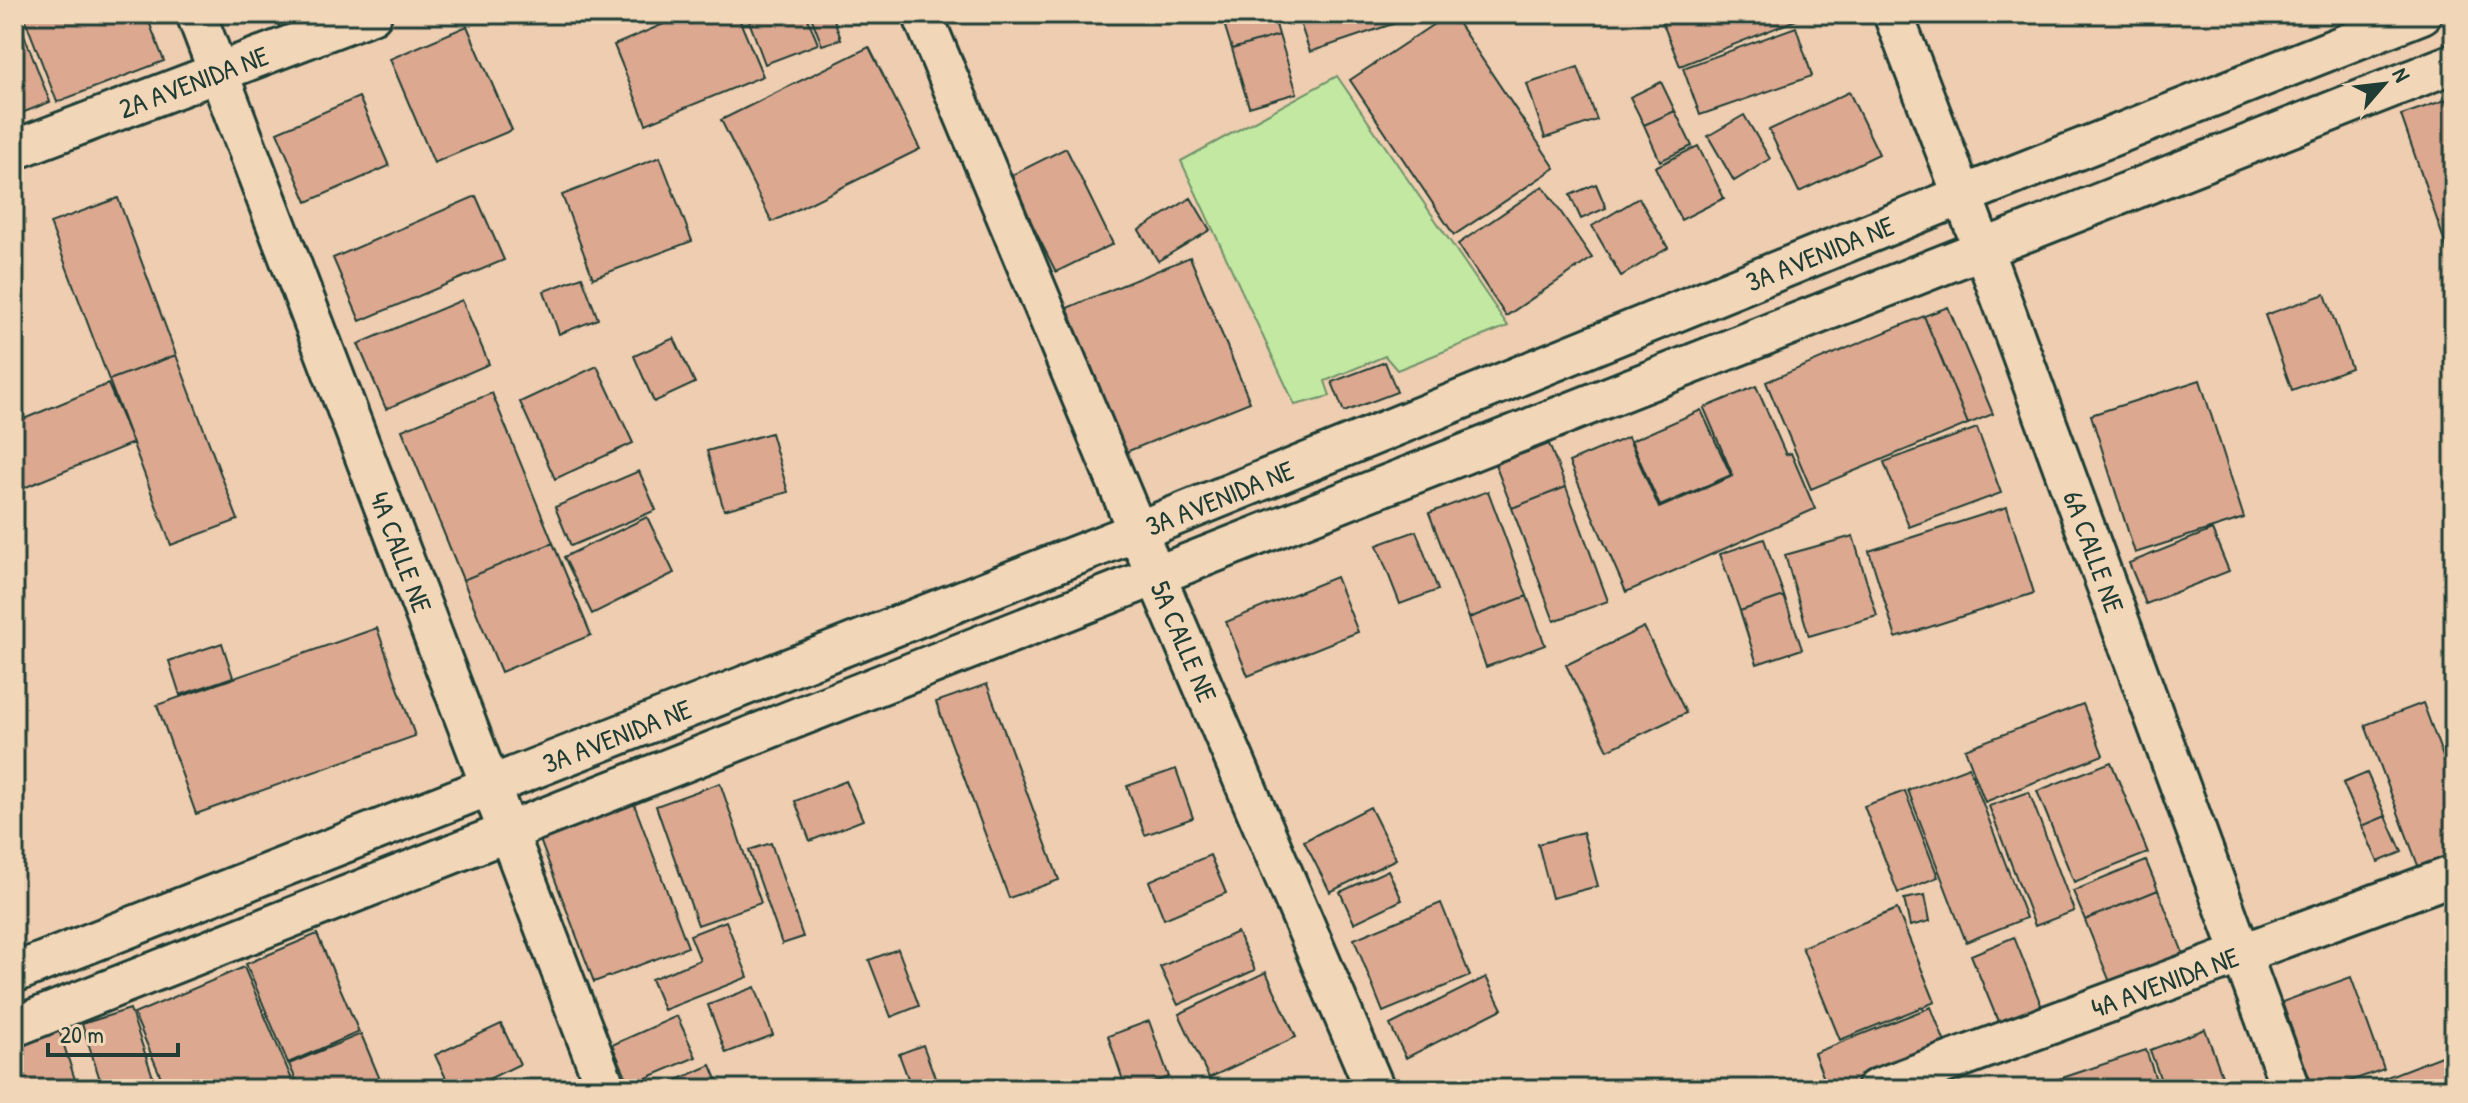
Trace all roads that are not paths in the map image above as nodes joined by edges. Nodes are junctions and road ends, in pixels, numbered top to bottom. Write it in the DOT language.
graph roads {
  1 [pos="196,14"];
  2 [pos="372,14"];
  3 [pos="922,14"];
  4 [pos="1893,14"];
  5 [pos="2422,14"];
  6 [pos="2454,63"];
  7 [pos="218,73"];
  8 [pos="14,150"];
  9 [pos="1961,196"];
  10 [pos="1983,249"];
  11 [pos="1138,531"];
  12 [pos="1156,576"];
  13 [pos="490,786"];
  14 [pos="507,832"];
  15 [pos="2454,875"];
  16 [pos="2242,955"];
  17 [pos="14,973"];
  18 [pos="14,1027"];
  19 [pos="606,1089"];
  20 [pos="1375,1089"];
  21 [pos="1876,1089"];
  22 [pos="2291,1089"];
  1 -- 7 [label="street, 4A CALLE NE"];
  2 -- 7 [label="street, 2A AVENIDA NE"];
  3 -- 11 [label="street, 5A CALLE NE"];
  4 -- 9 [label="street, 6A CALLE NE"];
  5 -- 9 [label="street, 3A AVENIDA NE"];
  6 -- 10 [label="street"];
  7 -- 8 [label="street, 2A AVENIDA NE"];
  7 -- 13 [label="street, 4A CALLE NE"];
  9 -- 10 [label="street, 6A CALLE NE"];
  9 -- 11 [label="street, 3A AVENIDA NE"];
  10 -- 12 [label="street"];
  10 -- 16 [label="street, 6A CALLE NE"];
  11 -- 12 [label="street, 5A CALLE NE"];
  11 -- 13 [label="street, 3A AVENIDA NE"];
  12 -- 14 [label="street"];
  12 -- 20 [label="street, 5A CALLE NE"];
  13 -- 14 [label="street, 4A CALLE NE"];
  13 -- 17 [label="street, 3A AVENIDA NE"];
  14 -- 18 [label="street"];
  14 -- 19 [label="street, 4A CALLE NE"];
  15 -- 16 [label="street, 4A AVENIDA NE"];
  16 -- 21 [label="street, 4A AVENIDA NE"];
  16 -- 22 [label="street, 6A CALLE NE"];
}
